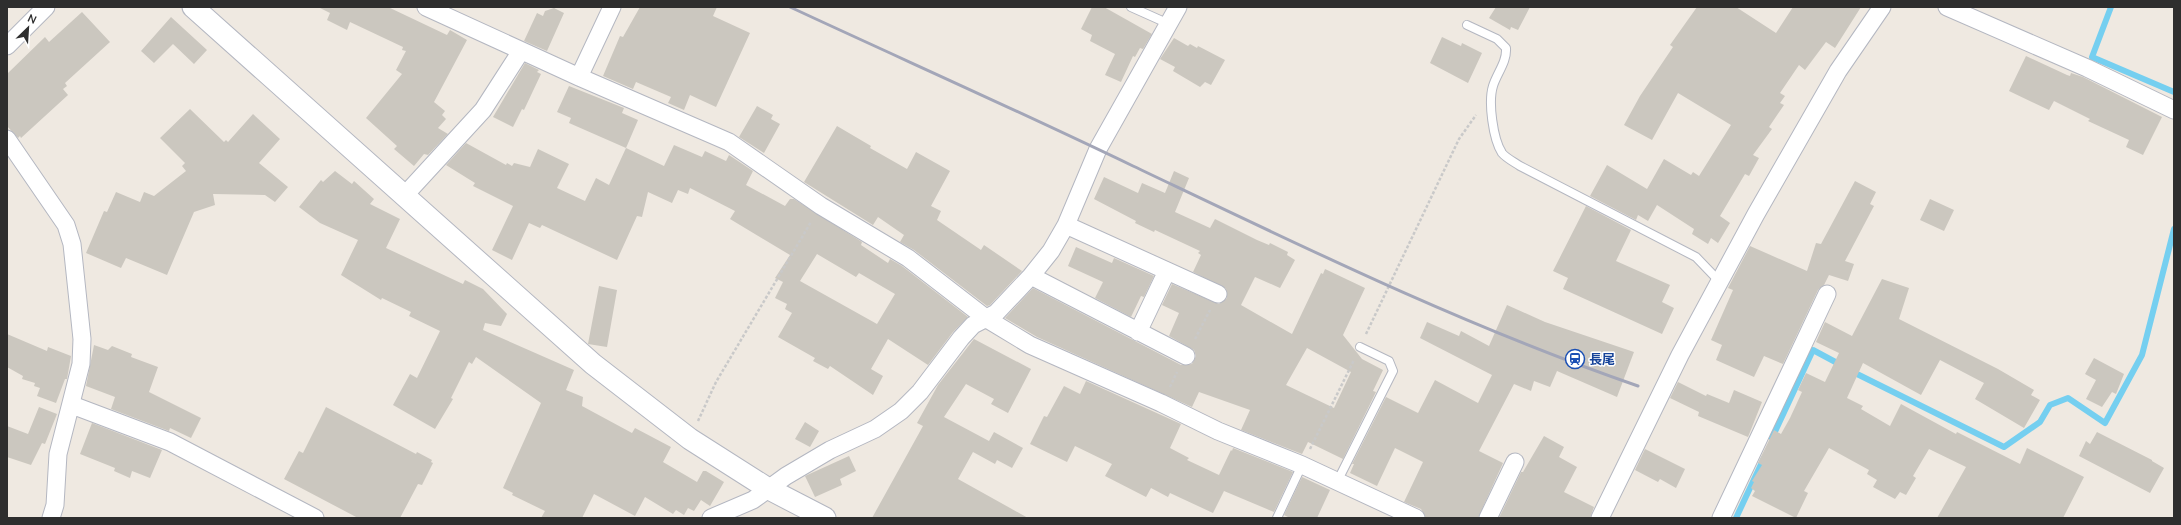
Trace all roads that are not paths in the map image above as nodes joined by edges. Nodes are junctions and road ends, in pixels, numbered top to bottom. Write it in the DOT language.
graph roads {
  1 [pos="46,7"];
  2 [pos="193,7"];
  3 [pos="426,7"];
  4 [pos="612,7"];
  5 [pos="1132,7"];
  6 [pos="1178,7"];
  7 [pos="1882,7"];
  8 [pos="1947,7"];
  9 [pos="1169,24"];
  10 [pos="1467,25"];
  11 [pos="7,46"];
  12 [pos="521,51"];
  13 [pos="579,77"];
  14 [pos="2174,110"];
  15 [pos="7,139"];
  16 [pos="404,196"];
  17 [pos="1066,225"];
  18 [pos="1167,271"];
  19 [pos="1031,276"];
  20 [pos="1720,282"];
  21 [pos="1218,294"];
  22 [pos="1827,294"];
  23 [pos="987,319"];
  24 [pos="1138,332"];
  25 [pos="1360,346"];
  26 [pos="1186,356"];
  27 [pos="72,405"];
  28 [pos="1515,462"];
  29 [pos="1302,465"];
  30 [pos="1337,482"];
  31 [pos="767,488"];
  32 [pos="51,518"];
  33 [pos="315,518"];
  34 [pos="711,518"];
  35 [pos="825,518"];
  36 [pos="1277,518"];
  37 [pos="1416,518"];
  38 [pos="1488,518"];
  39 [pos="1600,518"];
  40 [pos="1721,518"];
  1 -- 11 [label="street"];
  2 -- 16 [label="street"];
  3 -- 12 [label="street"];
  4 -- 13 [label="street"];
  5 -- 9 [label="lane"];
  6 -- 9 [label="street"];
  7 -- 20 [label="street"];
  8 -- 14 [label="street"];
  9 -- 17 [label="street"];
  10 -- 20 [label="lane"];
  12 -- 13 [label="street"];
  12 -- 16 [label="street"];
  13 -- 23 [label="street"];
  15 -- 27 [label="street"];
  16 -- 31 [label="street"];
  17 -- 18 [label="street"];
  17 -- 19 [label="street"];
  18 -- 21 [label="street"];
  18 -- 24 [label="street"];
  19 -- 23 [label="street"];
  19 -- 24 [label="street"];
  20 -- 39 [label="street"];
  22 -- 40 [label="street"];
  23 -- 29 [label="street"];
  23 -- 31 [label="street"];
  24 -- 26 [label="street"];
  25 -- 30 [label="lane"];
  27 -- 32 [label="street"];
  27 -- 33 [label="street"];
  28 -- 38 [label="street"];
  29 -- 30 [label="street"];
  29 -- 36 [label="lane"];
  30 -- 37 [label="street"];
  31 -- 34 [label="street"];
  31 -- 35 [label="street"];
}
